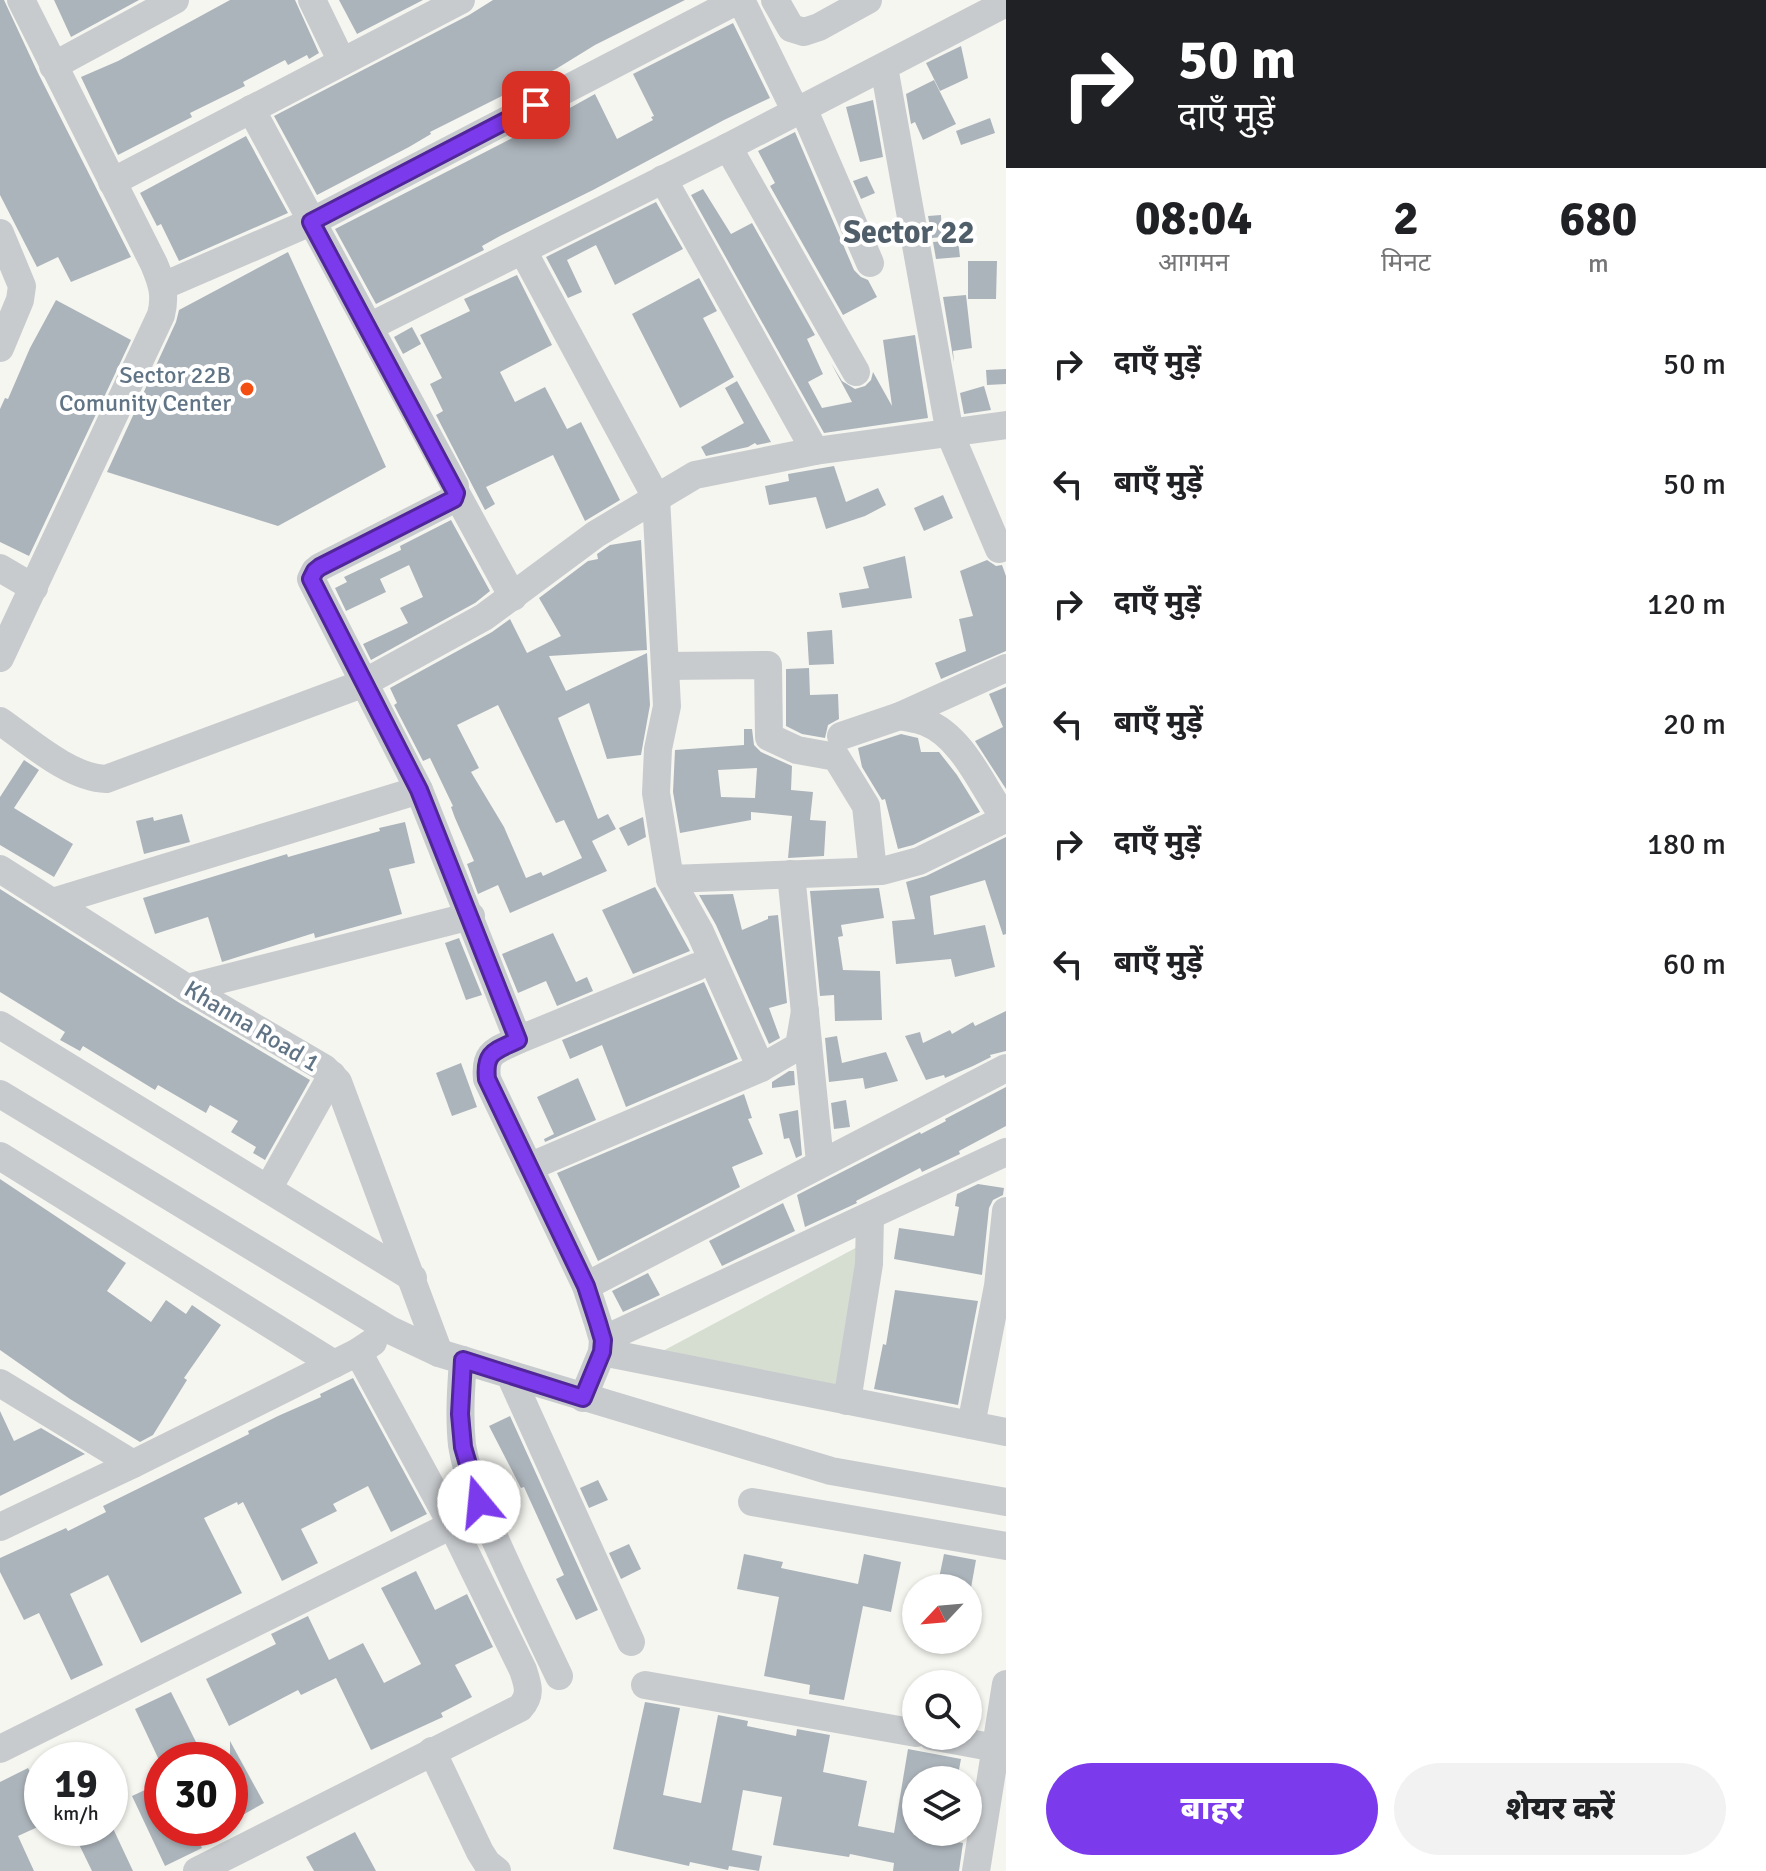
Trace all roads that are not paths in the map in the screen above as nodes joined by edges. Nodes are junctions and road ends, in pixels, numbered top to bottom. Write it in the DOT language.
graph roads {
  1 [pos="21,0"];
  2 [pos="312,0"];
  3 [pos="460,0"];
  4 [pos="740,0"];
  5 [pos="775,0"];
  6 [pos="868,0"];
  7 [pos="168,2"];
  8 [pos="1006,3"];
  9 [pos="342,62"];
  10 [pos="53,66"];
  11 [pos="884,67"];
  12 [pos="251,109"];
  13 [pos="800,110"];
  14 [pos="728,147"];
  15 [pos="663,179"];
  16 [pos="112,182"];
  17 [pos="311,222"];
  18 [pos="0,233"];
  19 [pos="523,251"];
  20 [pos="870,263"];
  21 [pos="163,286"];
  22 [pos="8,306"];
  23 [pos="369,327"];
  24 [pos="0,348"];
  25 [pos="856,372"];
  26 [pos="1006,425"];
  27 [pos="950,434"];
  28 [pos="815,451"];
  29 [pos="456,493"];
  30 [pos="656,497"];
  31 [pos="999,549"];
  32 [pos="0,568"];
  33 [pos="34,588"];
  34 [pos="513,597"];
  35 [pos="2,647"];
  36 [pos="666,666"];
  37 [pos="1006,668"];
  38 [pos="362,684"];
  39 [pos="900,716"];
  40 [pos="0,721"];
  41 [pos="841,736"];
  42 [pos="419,790"];
  43 [pos="1006,820"];
  44 [pos="0,869"];
  45 [pos="873,871"];
  46 [pos="791,874"];
  47 [pos="670,879"];
  48 [pos="53,902"];
  49 [pos="471,916"];
  50 [pos="696,967"];
  51 [pos="187,988"];
  52 [pos="805,1011"];
  53 [pos="0,1025"];
  54 [pos="518,1040"];
  55 [pos="761,1068"];
  56 [pos="1006,1068"];
  57 [pos="332,1075"];
  58 [pos="0,1094"];
  59 [pos="1006,1152"];
  60 [pos="0,1156"];
  61 [pos="820,1162"];
  62 [pos="529,1167"];
  63 [pos="268,1189"];
  64 [pos="1006,1211"];
  65 [pos="870,1216"];
  66 [pos="413,1278"];
  67 [pos="586,1286"];
  68 [pos="1002,1286"];
  69 [pos="390,1330"];
  70 [pos="603,1346"];
  71 [pos="451,1356"];
  72 [pos="346,1358"];
  73 [pos="510,1375"];
  74 [pos="0,1383"];
  75 [pos="583,1398"];
  76 [pos="847,1401"];
  77 [pos="971,1425"];
  78 [pos="1006,1432"];
  79 [pos="133,1464"];
  80 [pos="752,1502"];
  81 [pos="1006,1502"];
  82 [pos="452,1525"];
  83 [pos="0,1527"];
  84 [pos="1006,1546"];
  85 [pos="631,1642"];
  86 [pos="559,1676"];
  87 [pos="1006,1684"];
  88 [pos="645,1685"];
  89 [pos="902,1731"];
  90 [pos="982,1745"];
  91 [pos="996,1748"];
  92 [pos="0,1749"];
  93 [pos="432,1751"];
  94 [pos="197,1871"];
  95 [pos="497,1871"];
  96 [pos="976,1871"];
  1 -- 10 [label="street"];
  2 -- 9 [label="street"];
  3 -- 9 [label="street"];
  4 -- 13 [label="street"];
  4 -- 17 [label="street"];
  5 -- 6 [label="street"];
  7 -- 10 [label="street"];
  8 -- 11 [label="street"];
  9 -- 12 [label="street"];
  10 -- 16 [label="street"];
  11 -- 13 [label="street"];
  11 -- 27 [label="street"];
  12 -- 16 [label="street"];
  12 -- 17 [label="street"];
  13 -- 14 [label="street"];
  13 -- 20 [label="street"];
  14 -- 15 [label="street"];
  14 -- 25 [label="street"];
  15 -- 19 [label="street"];
  15 -- 28 [label="street"];
  16 -- 21 [label="street"];
  17 -- 21 [label="street"];
  17 -- 23 [label="street"];
  18 -- 22 [label="street"];
  19 -- 23 [label="street"];
  19 -- 30 [label="street"];
  21 -- 33 [label="street"];
  22 -- 24 [label="street"];
  23 -- 29 [label="street"];
  26 -- 27 [label="street"];
  27 -- 28 [label="street"];
  27 -- 31 [label="street"];
  28 -- 30 [label="street"];
  29 -- 34 [label="street"];
  29 -- 38 [label="street"];
  30 -- 34 [label="street"];
  30 -- 36 [label="street"];
  32 -- 33 [label="street"];
  33 -- 35 [label="street"];
  34 -- 38 [label="street"];
  36 -- 45 [label="street"];
  36 -- 47 [label="street"];
  37 -- 39 [label="street"];
  38 -- 40 [label="street"];
  38 -- 42 [label="street"];
  39 -- 41 [label="street"];
  39 -- 43 [label="street"];
  42 -- 48 [label="street"];
  42 -- 49 [label="street"];
  43 -- 45 [label="street"];
  44 -- 48 [label="street, Khanna Road 1"];
  45 -- 46 [label="street"];
  46 -- 47 [label="street"];
  46 -- 52 [label="street"];
  47 -- 55 [label="street"];
  48 -- 51 [label="street, Khanna Road 1"];
  49 -- 51 [label="street"];
  49 -- 54 [label="street"];
  50 -- 54 [label="street"];
  51 -- 57 [label="street, Khanna Road 1"];
  52 -- 55 [label="street"];
  52 -- 61 [label="street"];
  53 -- 63 [label="street"];
  54 -- 62 [label="street"];
  55 -- 62 [label="street"];
  56 -- 61 [label="street"];
  57 -- 63 [label="street"];
  57 -- 66 [label="street, Khanna Road 1"];
  58 -- 69 [label="street"];
  59 -- 65 [label="street"];
  60 -- 72 [label="street"];
  61 -- 67 [label="street"];
  62 -- 67 [label="street"];
  63 -- 66 [label="street"];
  64 -- 68 [label="street"];
  65 -- 70 [label="street"];
  65 -- 76 [label="street"];
  66 -- 71 [label="street, Khanna Road 1"];
  67 -- 70 [label="street"];
  68 -- 77 [label="street"];
  69 -- 71 [label="street"];
  69 -- 72 [label="street"];
  70 -- 75 [label="street"];
  70 -- 76 [label="street"];
  71 -- 73 [label="street"];
  71 -- 86 [label="street"];
  72 -- 79 [label="street"];
  72 -- 82 [label="street"];
  73 -- 75 [label="street"];
  73 -- 85 [label="street"];
  74 -- 79 [label="street"];
  75 -- 81 [label="street"];
  76 -- 77 [label="street"];
  77 -- 78 [label="street"];
  79 -- 83 [label="street"];
  80 -- 84 [label="street"];
  82 -- 92 [label="street"];
  82 -- 93 [label="street"];
  87 -- 91 [label="street"];
  88 -- 89 [label="street"];
  90 -- 91 [label="street"];
  91 -- 96 [label="street"];
  93 -- 94 [label="street"];
  93 -- 95 [label="street"];
}
